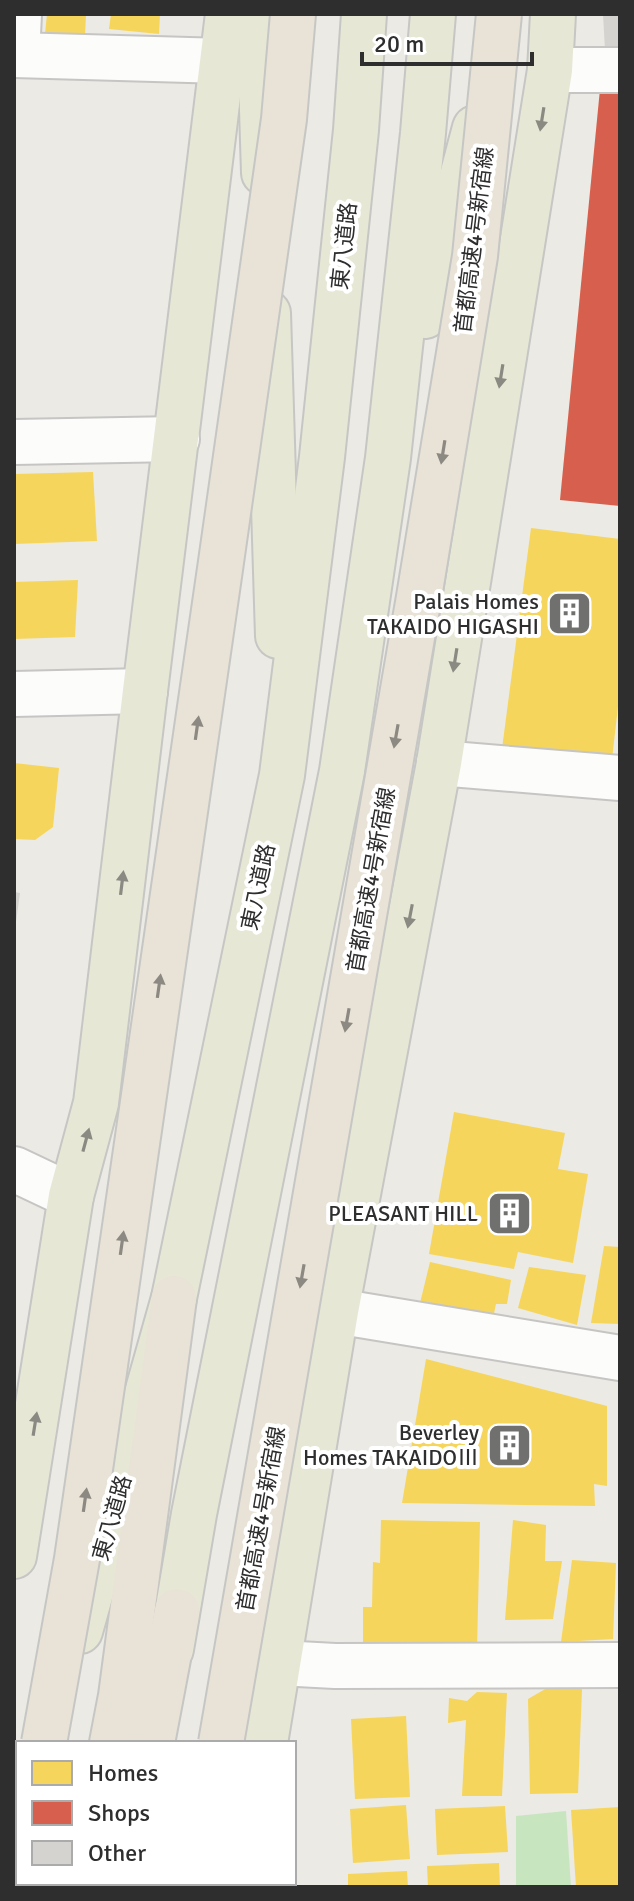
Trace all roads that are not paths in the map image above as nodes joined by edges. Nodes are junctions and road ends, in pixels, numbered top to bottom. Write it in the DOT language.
graph roads {
  1 [pos="228,14"];
  2 [pos="259,14"];
  3 [pos="293,14"];
  4 [pos="364,14"];
  5 [pos="433,14"];
  6 [pos="499,14"];
  7 [pos="505,14"];
  8 [pos="553,14"];
  9 [pos="17,41"];
  10 [pos="224,61"];
  11 [pos="550,70"];
  12 [pos="620,70"];
  13 [pos="177,439"];
  14 [pos="14,442"];
  15 [pos="388,458"];
  16 [pos="145,691"];
  17 [pos="14,694"];
  18 [pos="439,763"];
  19 [pos="619,768"];
  20 [pos="282,775"];
  21 [pos="14,1169"];
  22 [pos="71,1196"];
  23 [pos="174,1298"];
  24 [pos="336,1311"];
  25 [pos="620,1358"];
  26 [pos="14,1556"];
  27 [pos="177,1611"];
  28 [pos="279,1663"];
  29 [pos="620,1665"];
  30 [pos="44,1741"];
  31 [pos="53,1741"];
  32 [pos="112,1741"];
  33 [pos="154,1741"];
  34 [pos="221,1741"];
  35 [pos="265,1741"];
  1 -- 10 [label="main road"];
  2 -- 20 [label="main road"];
  30 -- 3 [label="highway, one-way, bridge"];
  4 -- 20 [label="main road, 東八道路"];
  5 -- 15 [label="main road"];
  6 -- 34 [label="highway, 首都高速4号新宿線, one-way, bridge"];
  7 -- 15 [label="main road"];
  8 -- 11 [label="main road"];
  9 -- 10 [label="street"];
  10 -- 13 [label="main road"];
  11 -- 12 [label="street"];
  11 -- 18 [label="main road, one-way"];
  13 -- 14 [label="street"];
  13 -- 16 [label="main road"];
  15 -- 27 [label="main road"];
  16 -- 17 [label="street"];
  22 -- 16 [label="main road, one-way"];
  18 -- 19 [label="street"];
  18 -- 24 [label="main road, one-way"];
  20 -- 23 [label="main road, 東八道路"];
  21 -- 22 [label="street"];
  26 -- 22 [label="main road, one-way"];
  23 -- 31 [label="main road, 東八道路"];
  23 -- 32 [label="highway"];
  24 -- 25 [label="street"];
  24 -- 28 [label="main road"];
  27 -- 33 [label="highway"];
  28 -- 29 [label="street"];
  28 -- 35 [label="main road"];
}
